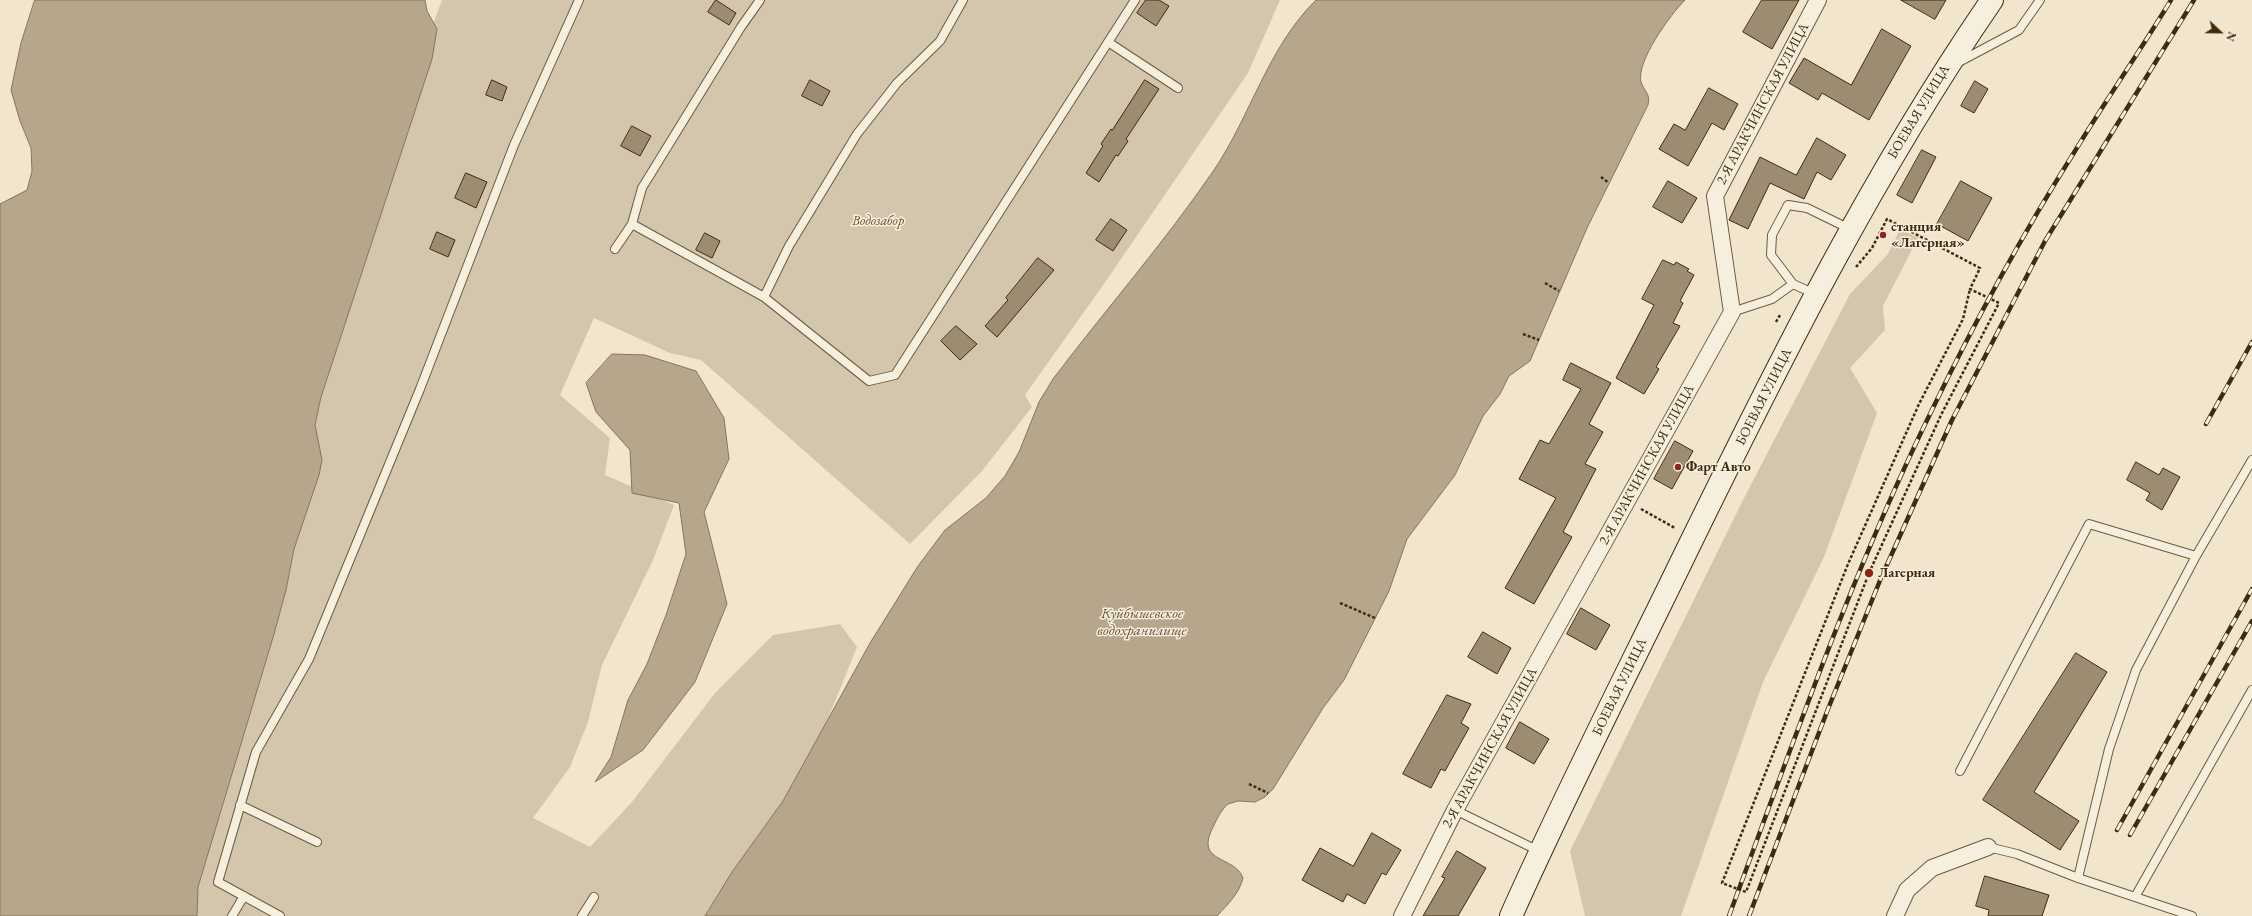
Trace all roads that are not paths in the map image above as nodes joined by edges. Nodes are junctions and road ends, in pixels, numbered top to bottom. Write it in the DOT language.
graph roads {
  1 [pos="579,0"];
  2 [pos="760,0"];
  3 [pos="963,0"];
  4 [pos="1135,0"];
  5 [pos="1818,0"];
  6 [pos="1992,0"];
  7 [pos="2040,0"];
  8 [pos="1108,42"];
  9 [pos="1944,70"];
  10 [pos="1178,88"];
  11 [pos="632,224"];
  12 [pos="1851,229"];
  13 [pos="615,249"];
  14 [pos="1793,284"];
  15 [pos="1817,295"];
  16 [pos="764,297"];
  17 [pos="1732,312"];
  18 [pos="2252,460"];
  19 [pos="2196,556"];
  20 [pos="2252,690"];
  21 [pos="1960,771"];
  22 [pos="240,805"];
  23 [pos="1455,810"];
  24 [pos="317,842"];
  25 [pos="1988,848"];
  26 [pos="1540,851"];
  27 [pos="2078,878"];
  28 [pos="244,896"];
  29 [pos="594,897"];
  30 [pos="2135,897"];
  31 [pos="232,916"];
  32 [pos="280,916"];
  33 [pos="582,916"];
  34 [pos="1402,916"];
  35 [pos="1511,916"];
  36 [pos="1895,916"];
  37 [pos="2192,916"];
  1 -- 22 [label="lane"];
  2 -- 11 [label="lane"];
  3 -- 16 [label="lane"];
  4 -- 8 [label="lane"];
  5 -- 17 [label="street, 2-Я АРАКЧИНСКАЯ УЛИЦА"];
  6 -- 9 [label="main road, БОЕВАЯ УЛИЦА"];
  7 -- 9 [label="lane"];
  8 -- 10 [label="lane"];
  8 -- 16 [label="lane"];
  9 -- 12 [label="main road, БОЕВАЯ УЛИЦА"];
  11 -- 13 [label="lane"];
  11 -- 16 [label="lane"];
  12 -- 14 [label="lane"];
  12 -- 15 [label="main road, БОЕВАЯ УЛИЦА"];
  14 -- 15 [label="lane"];
  14 -- 17 [label="lane"];
  15 -- 26 [label="main road, БОЕВАЯ УЛИЦА"];
  17 -- 23 [label="street, 2-Я АРАКЧИНСКАЯ УЛИЦА"];
  18 -- 19 [label="lane"];
  19 -- 21 [label="lane"];
  19 -- 27 [label="lane"];
  20 -- 30 [label="lane"];
  22 -- 24 [label="lane"];
  22 -- 28 [label="lane"];
  23 -- 26 [label="lane"];
  23 -- 34 [label="street, 2-Я АРАКЧИНСКАЯ УЛИЦА"];
  25 -- 27 [label="lane"];
  25 -- 36 [label="street"];
  26 -- 35 [label="main road, БОЕВАЯ УЛИЦА"];
  27 -- 30 [label="lane"];
  28 -- 31 [label="lane"];
  28 -- 32 [label="lane"];
  29 -- 33 [label="lane"];
  30 -- 37 [label="lane"];
}
